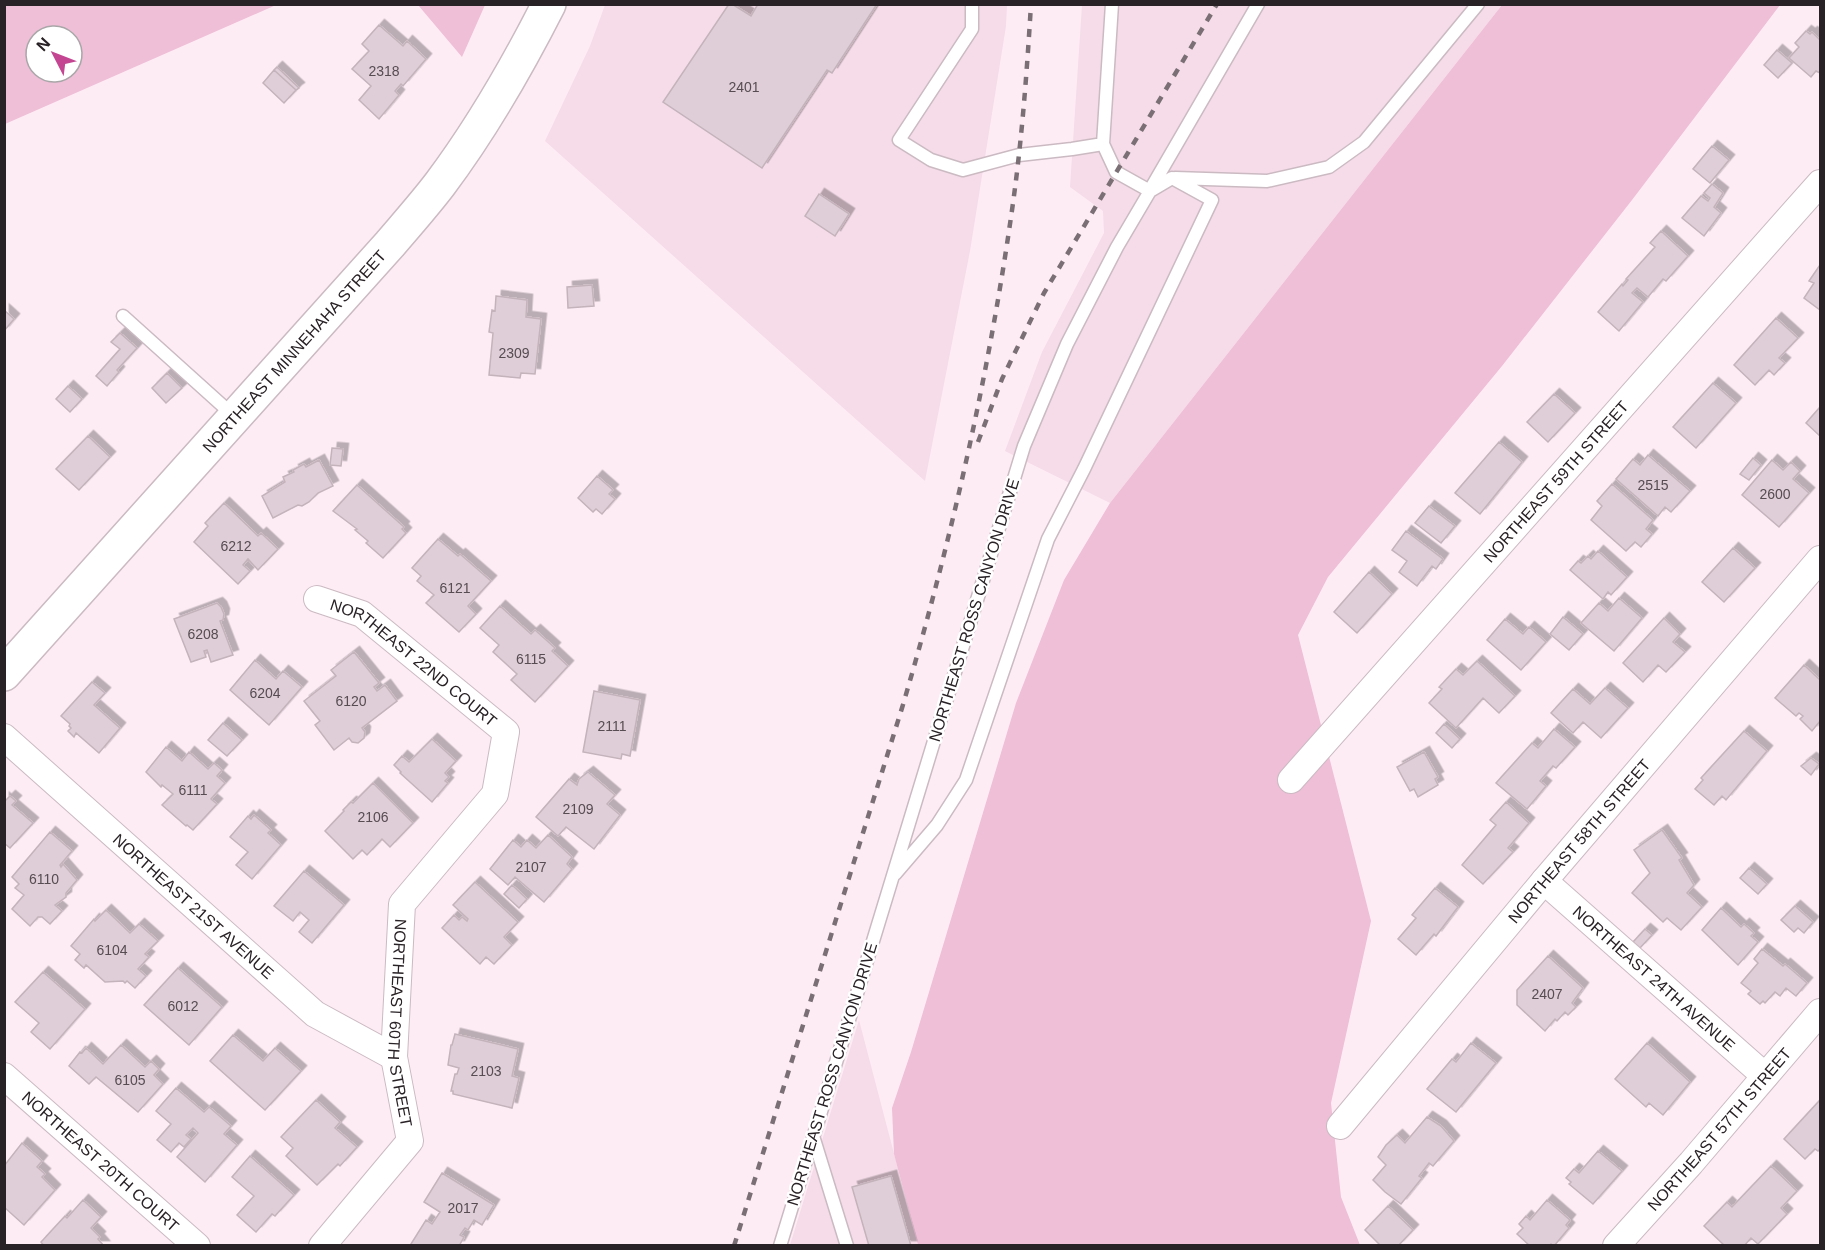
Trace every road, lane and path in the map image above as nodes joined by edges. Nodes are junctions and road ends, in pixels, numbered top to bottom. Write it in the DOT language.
graph roads {
  1 [pos="549,4"];
  2 [pos="972,4"];
  3 [pos="1112,4"];
  4 [pos="1258,4"];
  5 [pos="1478,4"];
  6 [pos="1103,144"];
  7 [pos="1172,178"];
  8 [pos="1821,183"];
  9 [pos="1150,191"];
  10 [pos="123,316"];
  11 [pos="235,417"];
  12 [pos="1818,566"];
  13 [pos="317,599"];
  14 [pos="6,670"];
  15 [pos="506,732"];
  16 [pos="4,736"];
  17 [pos="1291,780"];
  18 [pos="892,878"];
  19 [pos="1544,881"];
  20 [pos="1821,1012"];
  21 [pos="394,1057"];
  22 [pos="4,1076"];
  23 [pos="1765,1076"];
  24 [pos="1340,1126"];
  25 [pos="813,1136"];
  26 [pos="197,1245"];
  27 [pos="322,1245"];
  28 [pos="780,1245"];
  29 [pos="847,1245"];
  30 [pos="1616,1245"];
  1 -- 11 [label="main road, NORTHEAST MINNEHAHA STREET"];
  2 -- 6 [label="lane"];
  3 -- 6 [label="lane"];
  4 -- 9 [label="lane, NORTHEAST ROSS CANYON DRIVE"];
  5 -- 7 [label="lane"];
  6 -- 9 [label="lane"];
  7 -- 9 [label="lane"];
  7 -- 18 [label="lane"];
  8 -- 17 [label="street, NORTHEAST 59TH STREET"];
  9 -- 18 [label="lane, NORTHEAST ROSS CANYON DRIVE"];
  10 -- 11 [label="lane"];
  11 -- 14 [label="main road, NORTHEAST MINNEHAHA STREET"];
  12 -- 19 [label="street, NORTHEAST 58TH STREET"];
  13 -- 15 [label="street, NORTHEAST 22ND COURT"];
  15 -- 21 [label="street, NORTHEAST 60TH STREET"];
  16 -- 21 [label="street, NORTHEAST 21ST AVENUE"];
  18 -- 25 [label="lane, NORTHEAST ROSS CANYON DRIVE"];
  19 -- 23 [label="street, NORTHEAST 24TH AVENUE"];
  19 -- 24 [label="street, NORTHEAST 58TH STREET"];
  20 -- 23 [label="street, NORTHEAST 57TH STREET"];
  21 -- 27 [label="street, NORTHEAST 60TH STREET"];
  22 -- 26 [label="street, NORTHEAST 20TH COURT"];
  23 -- 30 [label="street, NORTHEAST 57TH STREET"];
  25 -- 28 [label="lane, NORTHEAST ROSS CANYON DRIVE"];
  25 -- 29 [label="lane"];
}
